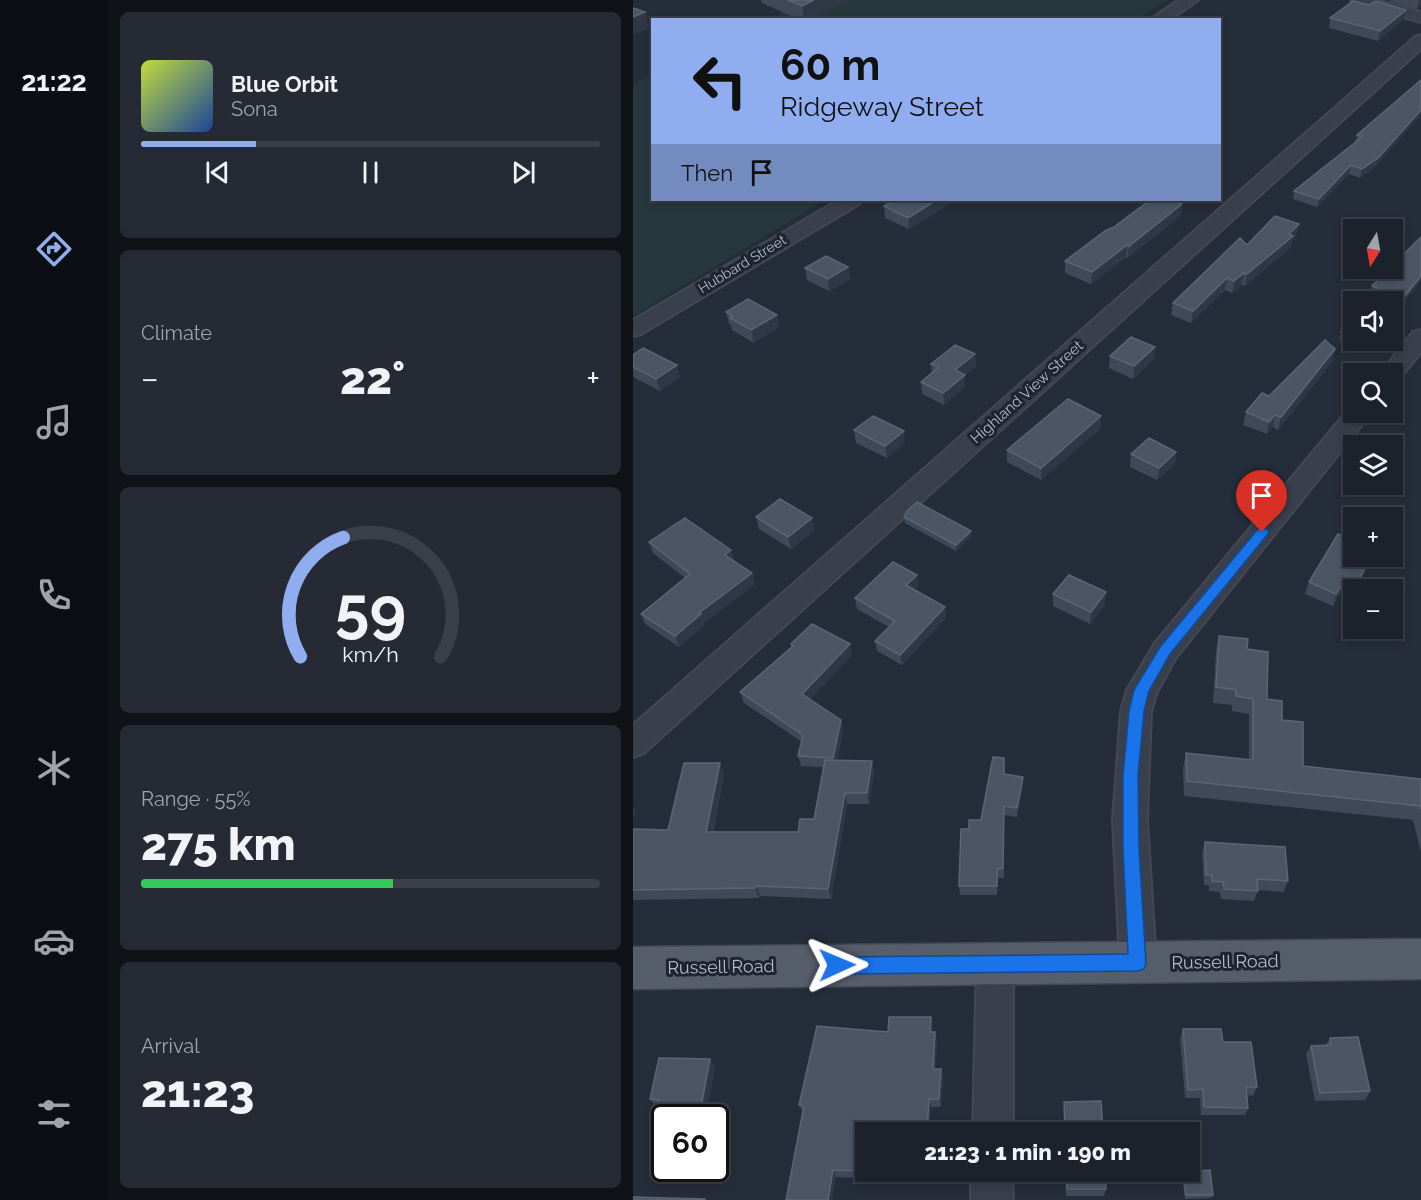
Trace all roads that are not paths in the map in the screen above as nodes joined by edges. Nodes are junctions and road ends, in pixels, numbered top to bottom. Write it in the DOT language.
graph roads {
  1 [pos="1190,0"];
  2 [pos="1359,0"];
  3 [pos="1421,17"];
  4 [pos="1160,18"];
  5 [pos="1421,40"];
  6 [pos="850,201"];
  7 [pos="633,329"];
  8 [pos="1421,337"];
  9 [pos="1400,363"];
  10 [pos="1351,423"];
  11 [pos="633,744"];
  12 [pos="1421,959"];
  13 [pos="995,963"];
  14 [pos="1138,963"];
  15 [pos="633,968"];
  16 [pos="993,1122"];
  17 [pos="992,1182"];
  18 [pos="992,1200"];
  1 -- 4 [label="street"];
  2 -- 3 [label="street"];
  5 -- 11 [label="street, Highland View Street"];
  6 -- 7 [label="street, Hubbard Street"];
  8 -- 9 [label="street"];
  10 -- 14 [label="street"];
  12 -- 14 [label="main road, Russell Road"];
  13 -- 14 [label="main road, Russell Road"];
  13 -- 15 [label="main road, Russell Road"];
  13 -- 16 [label="street"];
  17 -- 18 [label="street"];
}
